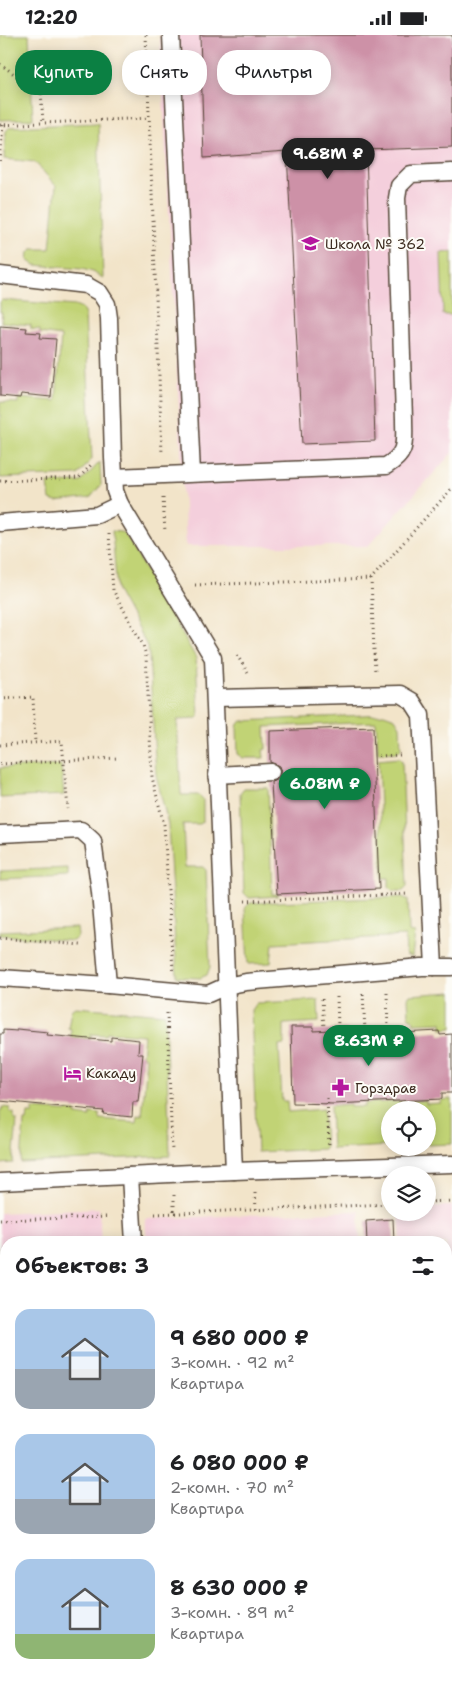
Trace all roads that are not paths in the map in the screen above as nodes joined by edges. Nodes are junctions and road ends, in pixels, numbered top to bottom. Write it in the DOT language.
graph roads {
  1 [pos="171,35"];
  2 [pos="452,172"];
  3 [pos="0,275"];
  4 [pos="192,473"];
  5 [pos="114,477"];
  6 [pos="120,504"];
  7 [pos="0,523"];
  8 [pos="216,699"];
  9 [pos="271,772"];
  10 [pos="217,775"];
  11 [pos="0,834"];
  12 [pos="434,967"];
  13 [pos="452,967"];
  14 [pos="0,978"];
  15 [pos="108,985"];
  16 [pos="226,987"];
  17 [pos="452,1164"];
  18 [pos="234,1171"];
  19 [pos="130,1176"];
  20 [pos="0,1182"];
  21 [pos="134,1236"];
  1 -- 4 [label="lane"];
  2 -- 4 [label="lane"];
  3 -- 5 [label="lane"];
  4 -- 5 [label="lane"];
  5 -- 6 [label="lane"];
  6 -- 7 [label="lane"];
  6 -- 8 [label="lane"];
  8 -- 10 [label="lane"];
  8 -- 12 [label="lane"];
  9 -- 10 [label="lane"];
  10 -- 16 [label="lane"];
  11 -- 15 [label="lane"];
  12 -- 13 [label="lane"];
  12 -- 16 [label="lane"];
  14 -- 15 [label="lane"];
  15 -- 16 [label="lane"];
  16 -- 18 [label="lane"];
  17 -- 18 [label="lane"];
  18 -- 19 [label="lane"];
  19 -- 20 [label="lane"];
  19 -- 21 [label="lane"];
}
